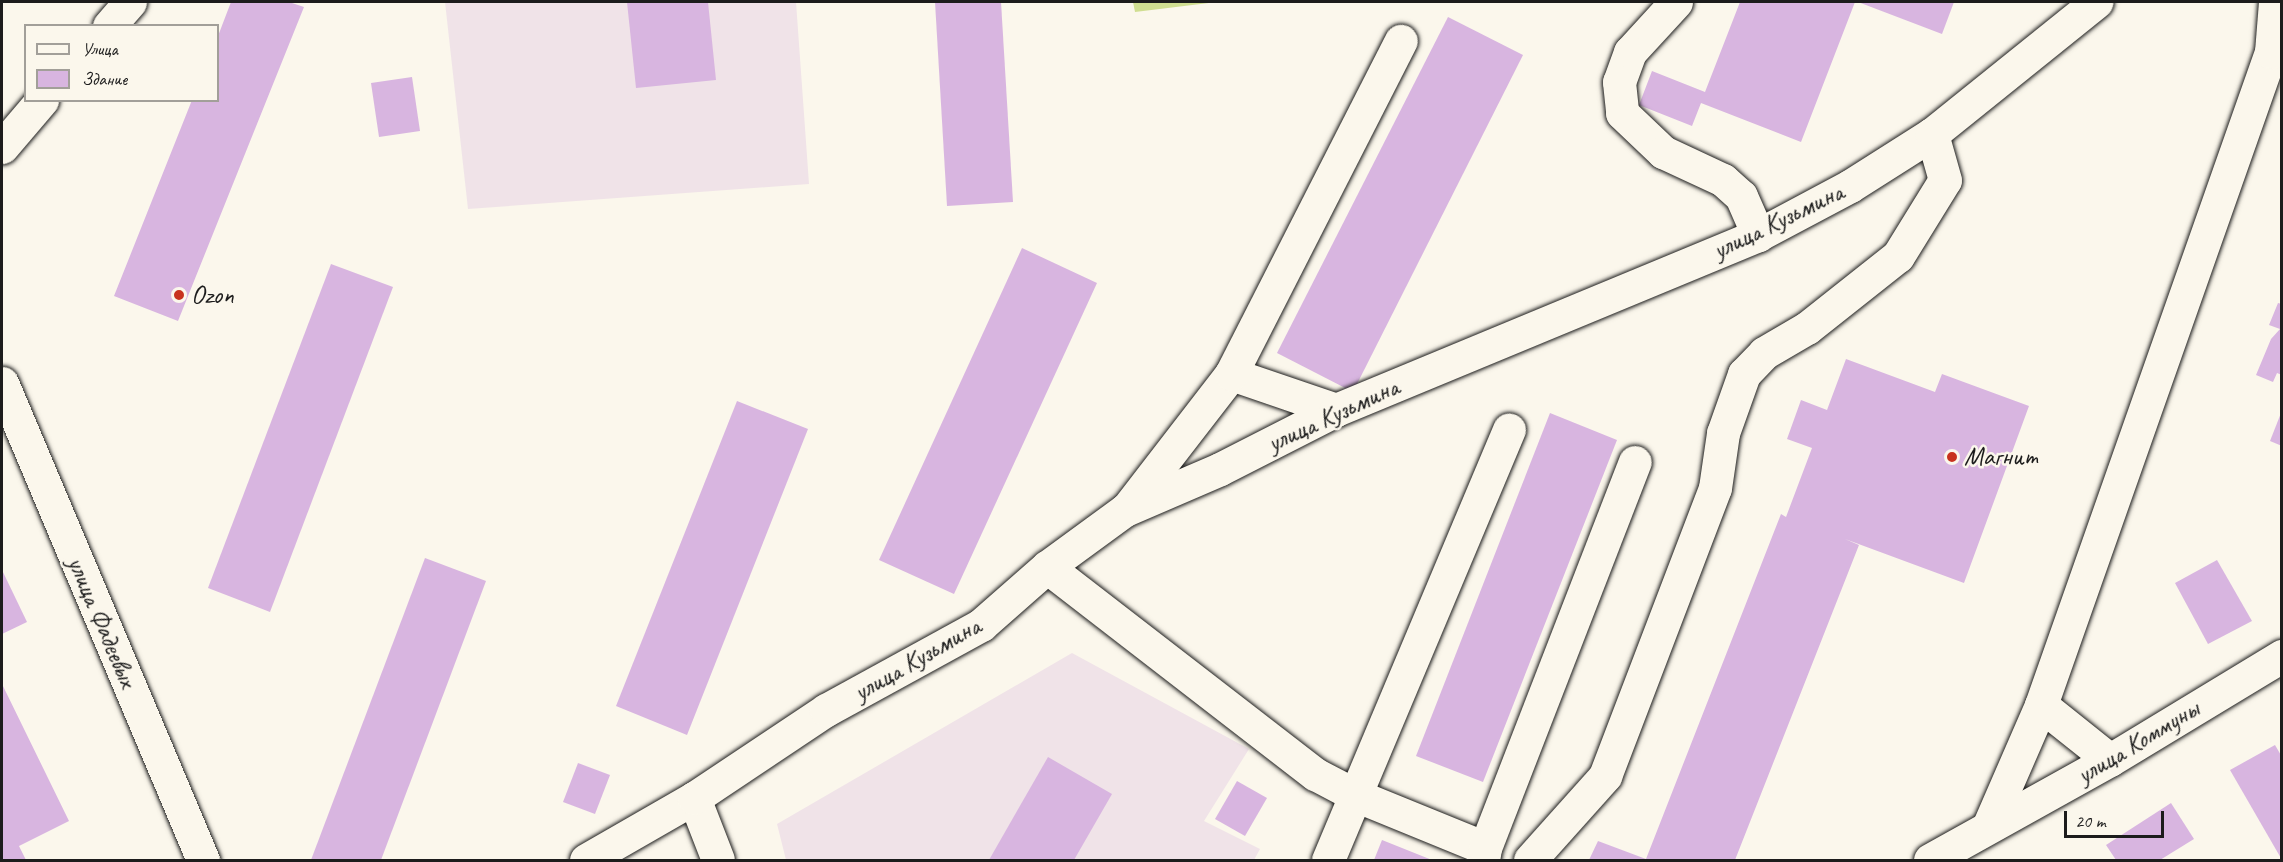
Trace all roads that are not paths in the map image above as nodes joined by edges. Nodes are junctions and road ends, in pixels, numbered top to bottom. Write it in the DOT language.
graph roads {
  1 [pos="130,2"];
  2 [pos="1676,2"];
  3 [pos="2096,2"];
  4 [pos="2276,2"];
  5 [pos="111,24"];
  6 [pos="1401,41"];
  7 [pos="40,102"];
  8 [pos="1932,134"];
  9 [pos="2,147"];
  10 [pos="1758,235"];
  11 [pos="1231,374"];
  12 [pos="2,382"];
  13 [pos="1336,410"];
  14 [pos="1509,430"];
  15 [pos="1635,462"];
  16 [pos="1125,510"];
  17 [pos="1047,567"];
  18 [pos="2282,656"];
  19 [pos="2041,705"];
  20 [pos="2110,760"];
  21 [pos="1355,795"];
  22 [pos="694,798"];
  23 [pos="1988,827"];
  24 [pos="1484,854"];
  25 [pos="203,861"];
  26 [pos="586,861"];
  27 [pos="718,861"];
  28 [pos="1328,861"];
  29 [pos="1530,861"];
  30 [pos="1930,861"];
  1 -- 5 [label="street"];
  2 -- 10 [label="street"];
  3 -- 8 [label="street, улица Кузьмина"];
  4 -- 19 [label="street"];
  6 -- 11 [label="street"];
  7 -- 9 [label="street"];
  8 -- 10 [label="street, улица Кузьмина"];
  8 -- 29 [label="street"];
  10 -- 13 [label="street, улица Кузьмина"];
  11 -- 13 [label="street"];
  11 -- 16 [label="street"];
  12 -- 25 [label="street, улица Фадеевых"];
  13 -- 16 [label="street, улица Кузьмина"];
  14 -- 21 [label="street"];
  15 -- 24 [label="street"];
  16 -- 17 [label="street, улица Кузьмина"];
  17 -- 21 [label="street"];
  17 -- 22 [label="street, улица Кузьмина"];
  18 -- 20 [label="street, улица Коммуны"];
  19 -- 20 [label="street"];
  19 -- 23 [label="street"];
  20 -- 23 [label="street, улица Коммуны"];
  21 -- 24 [label="street"];
  21 -- 28 [label="street"];
  22 -- 26 [label="street, улица Кузьмина"];
  22 -- 27 [label="street"];
  23 -- 30 [label="street, улица Коммуны"];
}
